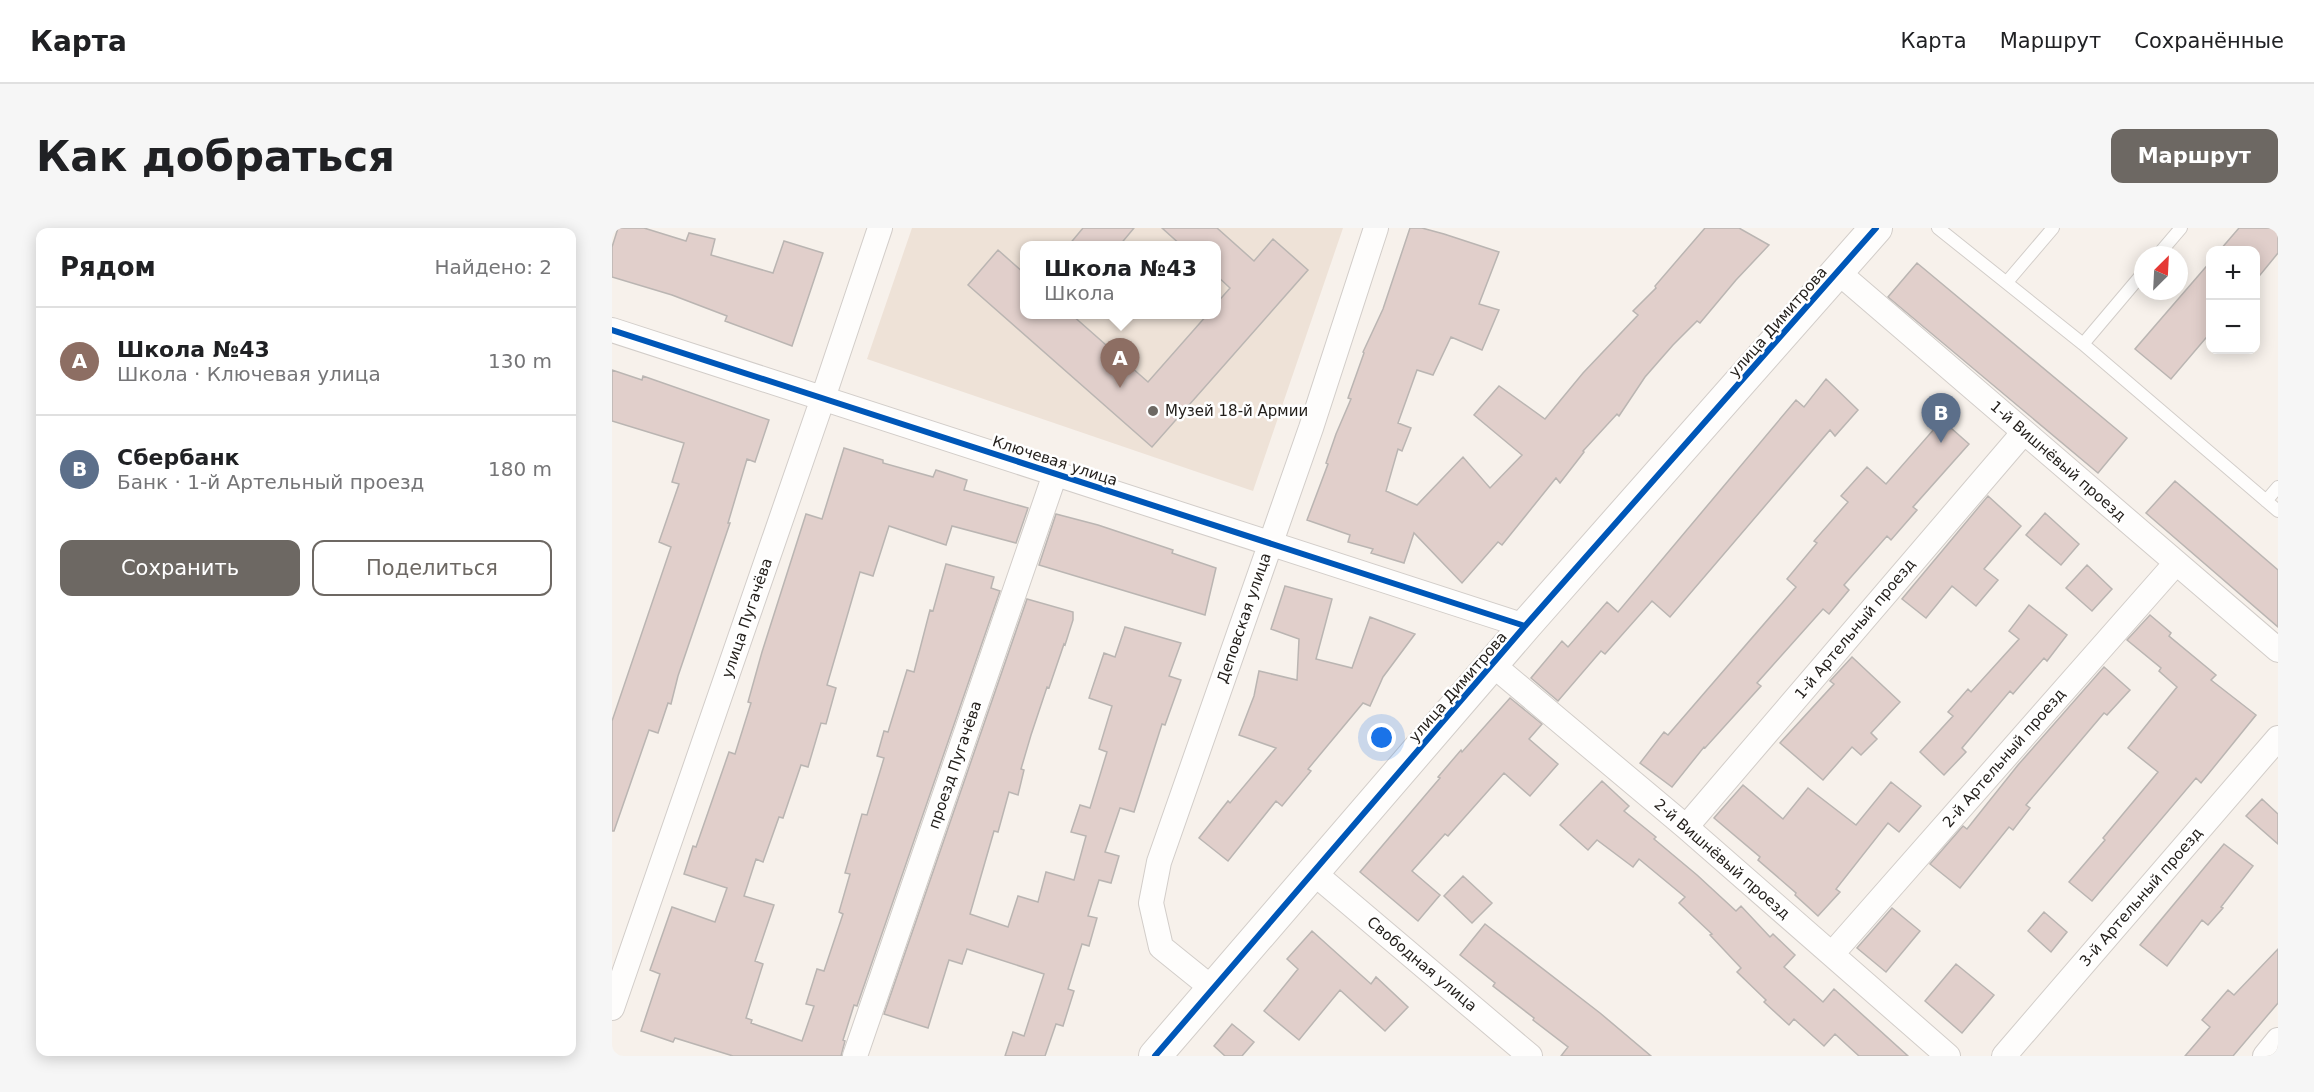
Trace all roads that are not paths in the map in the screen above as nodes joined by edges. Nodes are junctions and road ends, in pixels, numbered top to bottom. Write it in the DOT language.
graph roads {
  1 [pos="880,228"];
  2 [pos="1376,228"];
  3 [pos="1876,228"];
  4 [pos="1938,228"];
  5 [pos="2054,228"];
  6 [pos="2181,228"];
  7 [pos="2166,246"];
  8 [pos="1838,272"];
  9 [pos="2007,282"];
  10 [pos="2134,284"];
  11 [pos="612,330"];
  12 [pos="2083,344"];
  13 [pos="823,398"];
  14 [pos="2024,432"];
  15 [pos="1055,474"];
  16 [pos="2278,487"];
  17 [pos="2266,501"];
  18 [pos="2278,511"];
  19 [pos="1271,541"];
  20 [pos="2176,563"];
  21 [pos="1526,626"];
  22 [pos="2278,650"];
  23 [pos="1492,665"];
  24 [pos="2278,738"];
  25 [pos="1686,827"];
  26 [pos="1314,873"];
  27 [pos="1832,954"];
  28 [pos="1213,989"];
  29 [pos="612,1008"];
  30 [pos="2278,1040"];
  31 [pos="855,1056"];
  32 [pos="1155,1056"];
  33 [pos="1530,1056"];
  34 [pos="1948,1056"];
  35 [pos="2004,1056"];
  36 [pos="2265,1056"];
  1 -- 13 [label="street, улица Пугачёва"];
  2 -- 19 [label="street, Деповская улица"];
  3 -- 8 [label="street, улица Димитрова"];
  4 -- 9 [label="lane"];
  5 -- 9 [label="lane"];
  6 -- 7 [label="lane"];
  8 -- 14 [label="street, 1-й Вишнёвый проезд"];
  8 -- 21 [label="street, улица Димитрова"];
  9 -- 12 [label="lane"];
  10 -- 12 [label="lane"];
  11 -- 13 [label="street, Ключевая улица"];
  12 -- 17 [label="lane"];
  13 -- 15 [label="street, Ключевая улица"];
  13 -- 29 [label="street, улица Пугачёва"];
  14 -- 20 [label="street, 1-й Вишнёвый проезд"];
  14 -- 25 [label="street, 1-й Артельный проезд"];
  15 -- 19 [label="street, Ключевая улица"];
  15 -- 31 [label="street, проезд Пугачёва"];
  16 -- 17 [label="lane"];
  17 -- 18 [label="lane"];
  19 -- 21 [label="street, Ключевая улица"];
  19 -- 28 [label="street, Деповская улица"];
  20 -- 22 [label="street, 1-й Вишнёвый проезд"];
  20 -- 27 [label="street, 2-й Артельный проезд"];
  21 -- 23 [label="street, улица Димитрова"];
  23 -- 25 [label="street, 2-й Вишнёвый проезд"];
  23 -- 26 [label="street, улица Димитрова"];
  24 -- 35 [label="street, 3-й Артельный проезд"];
  25 -- 27 [label="street, 2-й Вишнёвый проезд"];
  26 -- 28 [label="street, улица Димитрова"];
  26 -- 33 [label="street, Свободная улица"];
  27 -- 34 [label="street, 2-й Вишнёвый проезд"];
  28 -- 32 [label="street, улица Димитрова"];
  30 -- 36 [label="street"];
}
